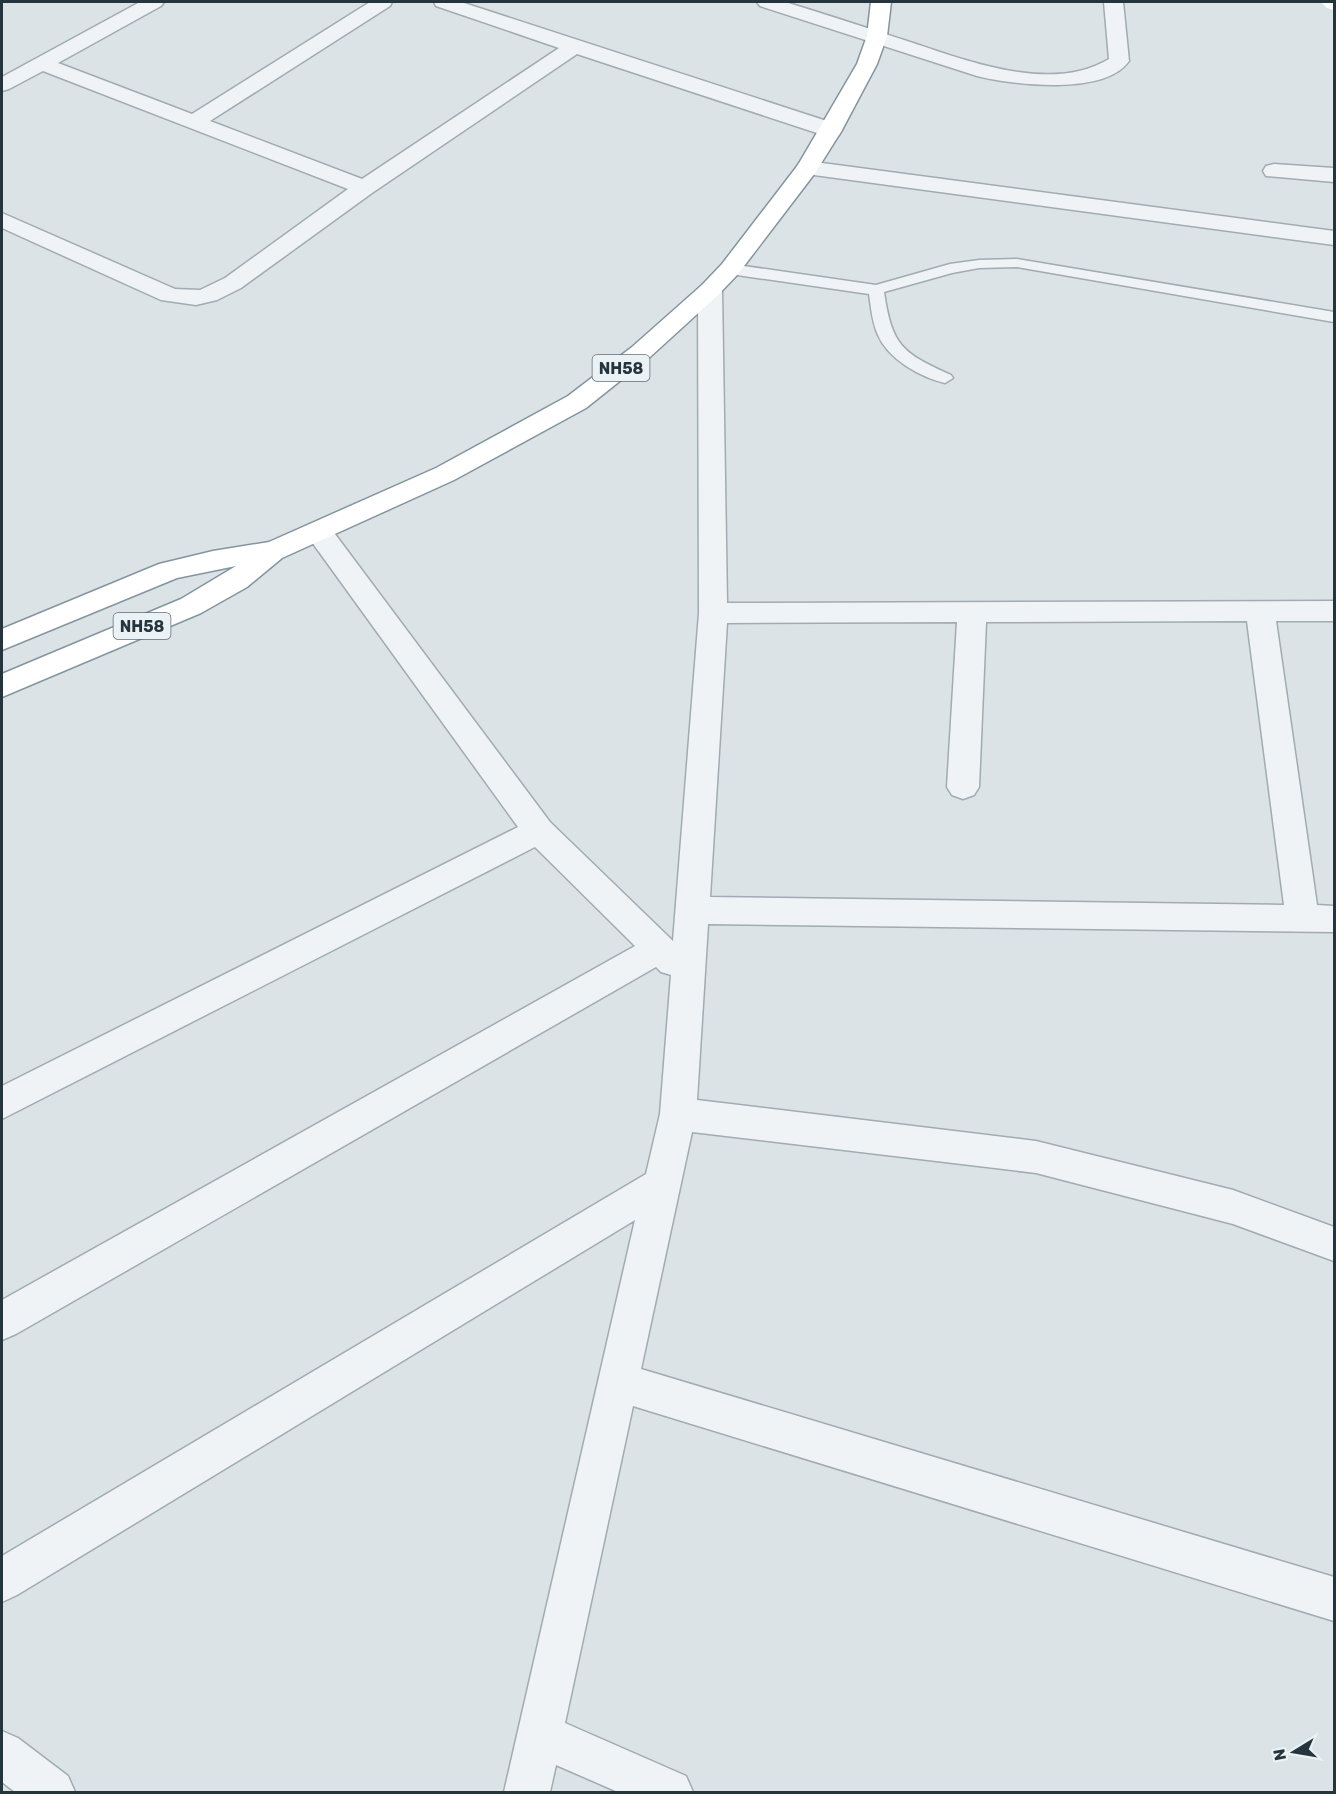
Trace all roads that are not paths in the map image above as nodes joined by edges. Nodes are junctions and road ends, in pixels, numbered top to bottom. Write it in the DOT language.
graph roads {
  1 [pos="154,2"];
  2 [pos="383,2"];
  3 [pos="442,2"];
  4 [pos="767,2"];
  5 [pos="881,2"];
  6 [pos="1114,2"];
  7 [pos="1331,2"];
  8 [pos="1335,4"];
  9 [pos="575,47"];
  10 [pos="873,49"];
  11 [pos="41,63"];
  12 [pos="2,85"];
  13 [pos="194,122"];
  14 [pos="831,130"];
  15 [pos="807,168"];
  16 [pos="1274,171"];
  17 [pos="1335,175"];
  18 [pos="364,188"];
  19 [pos="2,220"];
  20 [pos="1335,238"];
  21 [pos="720,280"];
  22 [pos="876,290"];
  23 [pos="1335,317"];
  24 [pos="945,378"];
  25 [pos="319,532"];
  26 [pos="274,551"];
  27 [pos="1260,611"];
  28 [pos="1335,611"];
  29 [pos="972,612"];
  30 [pos="713,614"];
  31 [pos="2,640"];
  32 [pos="2,686"];
  33 [pos="963,787"];
  34 [pos="539,831"];
  35 [pos="692,910"];
  36 [pos="1302,919"];
  37 [pos="1335,919"];
  38 [pos="659,949"];
  39 [pos="688,976"];
  40 [pos="2,1103"];
  41 [pos="678,1114"];
  42 [pos="662,1184"];
  43 [pos="1335,1244"];
  44 [pos="2,1321"];
  45 [pos="619,1382"];
  46 [pos="2,1580"];
  47 [pos="1335,1599"];
  48 [pos="540,1735"];
  49 [pos="2,1754"];
  50 [pos="52,1792"];
  51 [pos="528,1792"];
  52 [pos="670,1792"];
  1 -- 11 [label="street"];
  2 -- 13 [label="street"];
  3 -- 9 [label="street"];
  4 -- 10 [label="street"];
  5 -- 10 [label="main road, NH58"];
  6 -- 10 [label="street"];
  7 -- 8 [label="main road"];
  9 -- 14 [label="street"];
  9 -- 18 [label="street"];
  10 -- 14 [label="main road, NH58"];
  11 -- 12 [label="street"];
  11 -- 13 [label="street"];
  13 -- 18 [label="street"];
  14 -- 15 [label="main road, NH58"];
  15 -- 20 [label="street"];
  15 -- 21 [label="main road, NH58"];
  16 -- 17 [label="street"];
  18 -- 19 [label="street"];
  21 -- 22 [label="lane"];
  21 -- 25 [label="main road, NH58"];
  21 -- 30 [label="street"];
  22 -- 23 [label="lane"];
  22 -- 24 [label="lane"];
  25 -- 26 [label="main road, NH58"];
  25 -- 34 [label="street"];
  26 -- 31 [label="main road, NH58"];
  26 -- 32 [label="main road, NH58"];
  27 -- 28 [label="street"];
  27 -- 29 [label="street"];
  27 -- 36 [label="street"];
  29 -- 30 [label="street"];
  29 -- 33 [label="street"];
  30 -- 35 [label="street"];
  34 -- 38 [label="street"];
  34 -- 40 [label="street"];
  35 -- 36 [label="street"];
  35 -- 39 [label="street"];
  36 -- 37 [label="street"];
  38 -- 39 [label="street"];
  38 -- 44 [label="street"];
  39 -- 41 [label="street"];
  41 -- 42 [label="street"];
  41 -- 43 [label="street"];
  42 -- 45 [label="street"];
  42 -- 46 [label="street"];
  45 -- 47 [label="street"];
  45 -- 48 [label="street"];
  48 -- 51 [label="street"];
  48 -- 52 [label="street"];
  49 -- 50 [label="street"];
}
